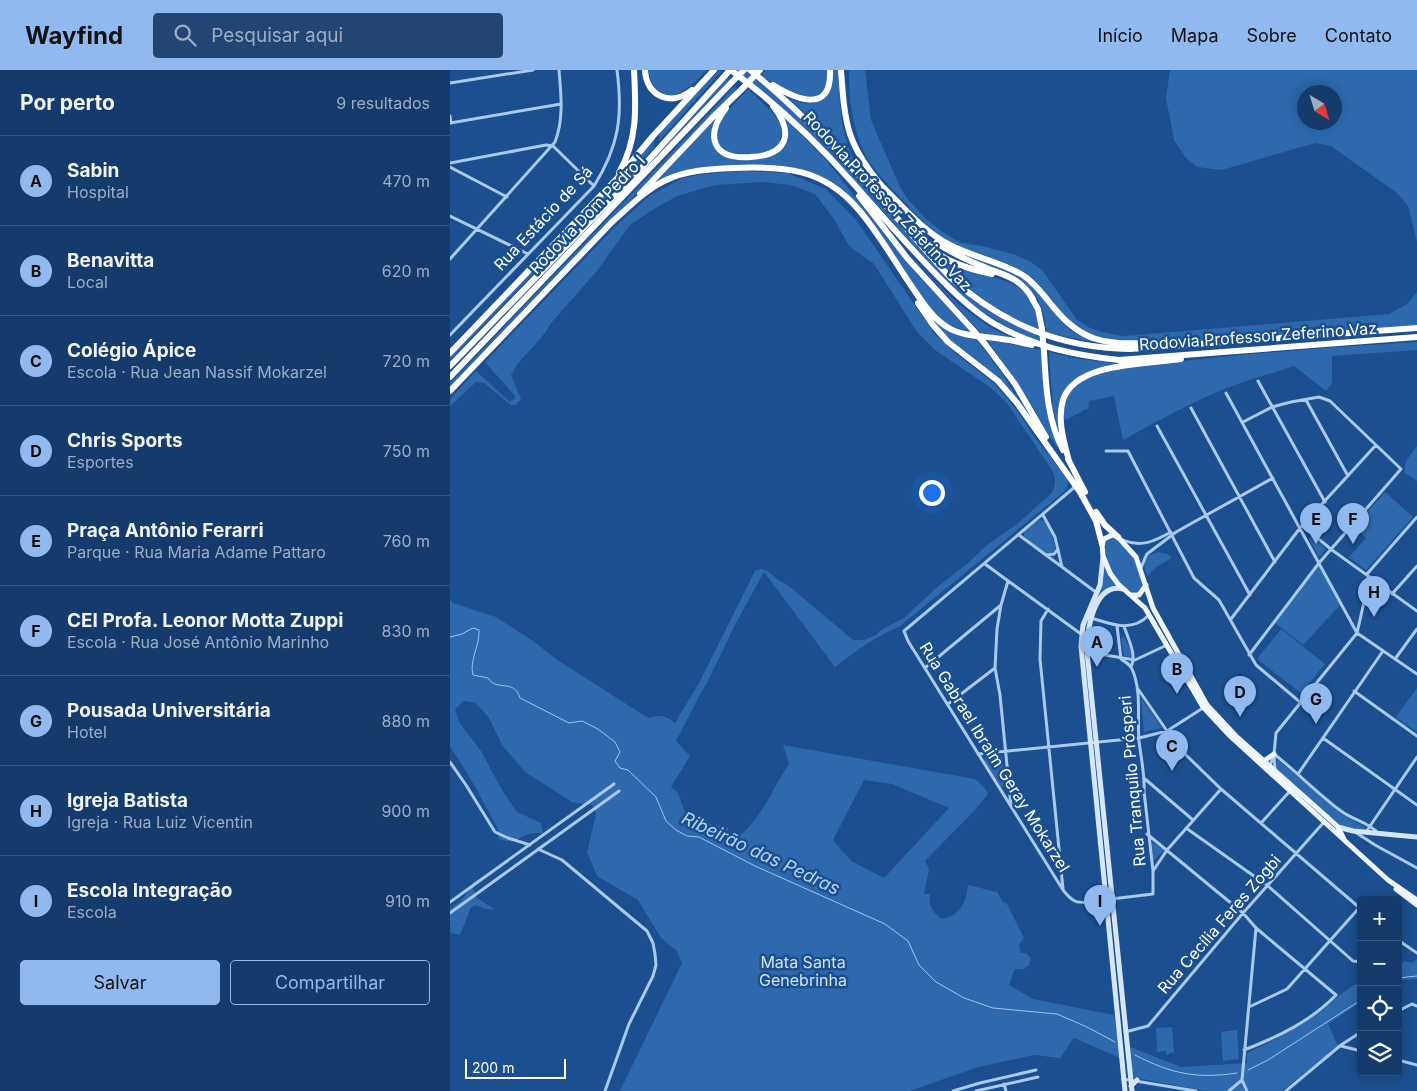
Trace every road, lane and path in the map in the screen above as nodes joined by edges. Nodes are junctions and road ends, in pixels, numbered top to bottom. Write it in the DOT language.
graph roads {
  1 [pos="533,70"];
  2 [pos="559,70"];
  3 [pos="617,70"];
  4 [pos="634,70"];
  5 [pos="645,70"];
  6 [pos="714,70"];
  7 [pos="730,70"];
  8 [pos="744,70"];
  9 [pos="750,70"];
  10 [pos="760,70"];
  11 [pos="830,70"];
  12 [pos="841,70"];
  13 [pos="707,77"];
  14 [pos="450,83"];
  15 [pos="741,90"];
  16 [pos="764,96"];
  17 [pos="561,104"];
  18 [pos="450,116"];
  19 [pos="451,123"];
  20 [pos="552,146"];
  21 [pos="450,163"];
  22 [pos="834,163"];
  23 [pos="450,167"];
  24 [pos="594,186"];
  25 [pos="884,188"];
  26 [pos="876,194"];
  27 [pos="507,197"];
  28 [pos="589,209"];
  29 [pos="450,216"];
  30 [pos="611,223"];
  31 [pos="477,229"];
  32 [pos="882,242"];
  33 [pos="528,254"];
  34 [pos="450,258"];
  35 [pos="1033,299"];
  36 [pos="480,322"];
  37 [pos="1417,328"];
  38 [pos="450,335"];
  39 [pos="1417,337"];
  40 [pos="1237,341"];
  41 [pos="450,348"];
  42 [pos="1057,351"];
  43 [pos="450,353"];
  44 [pos="1225,353"];
  45 [pos="450,366"];
  46 [pos="450,377"];
  47 [pos="1258,381"];
  48 [pos="450,391"];
  49 [pos="1226,393"];
  50 [pos="1306,400"];
  51 [pos="1272,407"];
  52 [pos="1191,408"];
  53 [pos="1243,422"];
  54 [pos="1157,426"];
  55 [pos="1376,445"];
  56 [pos="1106,452"];
  57 [pos="1069,461"];
  58 [pos="1067,472"];
  59 [pos="1348,476"];
  60 [pos="1273,478"];
  61 [pos="1076,486"];
  62 [pos="1239,497"];
  63 [pos="1325,502"];
  64 [pos="1043,515"];
  65 [pos="1206,515"];
  66 [pos="1417,517"];
  67 [pos="1302,527"];
  68 [pos="1173,533"];
  69 [pos="1019,535"];
  70 [pos="1120,538"];
  71 [pos="1102,544"];
  72 [pos="1058,550"];
  73 [pos="1332,550"];
  74 [pos="1045,556"];
  75 [pos="1103,556"];
  76 [pos="1275,562"];
  77 [pos="1320,563"];
  78 [pos="985,564"];
  79 [pos="1417,566"];
  80 [pos="1062,567"];
  81 [pos="1142,568"];
  82 [pos="1367,574"];
  83 [pos="1008,581"];
  84 [pos="1146,585"];
  85 [pos="1124,589"];
  86 [pos="1097,593"];
  87 [pos="1392,594"];
  88 [pos="1132,595"];
  89 [pos="1250,595"];
  90 [pos="1001,605"];
  91 [pos="1048,609"];
  92 [pos="1417,611"];
  93 [pos="1149,614"];
  94 [pos="1091,618"];
  95 [pos="1232,619"];
  96 [pos="1117,626"];
  97 [pos="1124,626"];
  98 [pos="1417,629"];
  99 [pos="1164,633"];
  100 [pos="1357,633"];
  101 [pos="1081,634"];
  102 [pos="1087,636"];
  103 [pos="1167,645"];
  104 [pos="1383,651"];
  105 [pos="1087,652"];
  106 [pos="1249,655"];
  107 [pos="1121,659"];
  108 [pos="1395,659"];
  109 [pos="1135,660"];
  110 [pos="1131,667"];
  111 [pos="925,668"];
  112 [pos="995,668"];
  113 [pos="1417,674"];
  114 [pos="1137,688"];
  115 [pos="1354,691"];
  116 [pos="1300,702"];
  117 [pos="948,704"];
  118 [pos="1203,707"];
  119 [pos="1167,730"];
  120 [pos="1417,736"];
  121 [pos="1139,738"];
  122 [pos="1322,738"];
  123 [pos="1097,742"];
  124 [pos="1090,743"];
  125 [pos="1048,747"];
  126 [pos="1006,751"];
  127 [pos="978,754"];
  128 [pos="1274,754"];
  129 [pos="1417,757"];
  130 [pos="1264,761"];
  131 [pos="450,762"];
  132 [pos="1268,769"];
  133 [pos="1275,771"];
  134 [pos="1298,774"];
  135 [pos="1145,779"];
  136 [pos="614,784"];
  137 [pos="1010,788"];
  138 [pos="1221,789"];
  139 [pos="1395,789"];
  140 [pos="1001,790"];
  141 [pos="619,791"];
  142 [pos="1290,791"];
  143 [pos="1417,805"];
  144 [pos="1011,807"];
  145 [pos="1193,820"];
  146 [pos="1324,821"];
  147 [pos="1261,823"];
  148 [pos="1329,826"];
  149 [pos="1370,826"];
  150 [pos="1338,827"];
  151 [pos="1186,828"];
  152 [pos="1353,831"];
  153 [pos="1366,832"];
  154 [pos="1148,834"];
  155 [pos="1378,834"];
  156 [pos="542,836"];
  157 [pos="1417,837"];
  158 [pos="1344,839"];
  159 [pos="547,843"];
  160 [pos="530,845"];
  161 [pos="538,849"];
  162 [pos="1168,850"];
  163 [pos="519,852"];
  164 [pos="1296,854"];
  165 [pos="524,859"];
  166 [pos="1417,868"];
  167 [pos="1152,872"];
  168 [pos="1390,882"];
  169 [pos="1268,886"];
  170 [pos="1063,890"];
  171 [pos="1113,899"];
  172 [pos="1106,900"];
  173 [pos="1417,900"];
  174 [pos="450,902"];
  175 [pos="1095,902"];
  176 [pos="1417,905"];
  177 [pos="1357,906"];
  178 [pos="1357,912"];
  179 [pos="450,913"];
  180 [pos="1243,913"];
  181 [pos="1256,928"];
  182 [pos="1331,941"];
  183 [pos="1399,941"];
  184 [pos="1417,953"];
  185 [pos="1357,962"];
  186 [pos="1306,969"];
  187 [pos="1249,1006"];
  188 [pos="1417,1006"];
  189 [pos="1402,1009"];
  190 [pos="1119,1022"];
  191 [pos="1125,1032"];
  192 [pos="1357,1035"];
  193 [pos="1341,1046"];
  194 [pos="1244,1050"];
  195 [pos="1357,1050"];
  196 [pos="1402,1061"];
  197 [pos="1417,1065"];
  198 [pos="1036,1070"];
  199 [pos="1038,1077"];
  200 [pos="1124,1078"];
  201 [pos="1130,1080"];
  202 [pos="1137,1080"];
  203 [pos="1242,1080"];
  204 [pos="1004,1084"];
  205 [pos="1132,1088"];
  206 [pos="1294,1089"];
  207 [pos="605,1091"];
  208 [pos="953,1091"];
  209 [pos="976,1091"];
  210 [pos="1006,1091"];
  211 [pos="1125,1091"];
  212 [pos="1196,1091"];
  213 [pos="1230,1091"];
  214 [pos="1247,1091"];
  215 [pos="1286,1091"];
  1 -- 14 [label="street"];
  2 -- 17 [label="street"];
  3 -- 24 [label="street, Rua Estácio de Sá"];
  4 -- 28 [label="highway"];
  5 -- 13 [label="highway"];
  6 -- 13 [label="highway"];
  7 -- 16 [label="highway, Rodovia Professor Zeferino Vaz"];
  7 -- 45 [label="highway, Rodovia Dom Pedro I"];
  8 -- 46 [label="highway, Rodovia Dom Pedro I, bridge"];
  9 -- 11 [label="highway"];
  9 -- 26 [label="highway, Rodovia Professor Zeferino Vaz"];
  10 -- 15 [label="highway, bridge"];
  12 -- 25 [label="highway"];
  13 -- 28 [label="highway"];
  15 -- 16 [label="highway"];
  15 -- 30 [label="highway"];
  16 -- 22 [label="highway, Rodovia Professor Zeferino Vaz"];
  17 -- 19 [label="street"];
  17 -- 20 [label="street"];
  18 -- 19 [label="street"];
  20 -- 21 [label="street"];
  20 -- 24 [label="street"];
  20 -- 27 [label="street"];
  22 -- 42 [label="highway, Rodovia Professor Zeferino Vaz"];
  22 -- 58 [label="highway, bridge"];
  23 -- 27 [label="street"];
  24 -- 33 [label="street, Rua Estácio de Sá"];
  25 -- 35 [label="highway"];
  25 -- 40 [label="highway"];
  26 -- 35 [label="highway"];
  26 -- 40 [label="highway, Rodovia Professor Zeferino Vaz"];
  27 -- 31 [label="street"];
  28 -- 36 [label="highway"];
  29 -- 31 [label="street"];
  30 -- 32 [label="highway"];
  30 -- 48 [label="highway"];
  31 -- 33 [label="street"];
  31 -- 34 [label="street"];
  32 -- 42 [label="highway"];
  32 -- 58 [label="highway"];
  33 -- 38 [label="street, Rua Estácio de Sá"];
  35 -- 57 [label="highway, bridge"];
  36 -- 41 [label="highway"];
  36 -- 43 [label="highway"];
  37 -- 40 [label="highway, Rodovia Professor Zeferino Vaz"];
  39 -- 44 [label="highway, Rodovia Professor Zeferino Vaz"];
  42 -- 44 [label="highway, Rodovia Professor Zeferino Vaz"];
  44 -- 57 [label="highway"];
  47 -- 51 [label="street"];
  49 -- 53 [label="street"];
  50 -- 51 [label="street"];
  50 -- 55 [label="street"];
  50 -- 59 [label="street"];
  51 -- 53 [label="street"];
  51 -- 63 [label="street"];
  52 -- 62 [label="street"];
  53 -- 60 [label="street"];
  54 -- 65 [label="street"];
  55 -- 59 [label="street"];
  55 -- 73 [label="street"];
  56 -- 68 [label="street"];
  57 -- 70 [label="highway"];
  58 -- 61 [label="highway"];
  59 -- 63 [label="street"];
  60 -- 62 [label="street"];
  60 -- 67 [label="street"];
  61 -- 64 [label="street"];
  61 -- 71 [label="highway"];
  62 -- 65 [label="street"];
  62 -- 76 [label="street"];
  63 -- 67 [label="street"];
  64 -- 69 [label="street"];
  64 -- 72 [label="street"];
  65 -- 68 [label="street"];
  65 -- 89 [label="street"];
  66 -- 82 [label="street"];
  67 -- 73 [label="street"];
  67 -- 76 [label="street"];
  67 -- 77 [label="street"];
  68 -- 70 [label="street"];
  68 -- 81 [label="street"];
  68 -- 95 [label="street"];
  69 -- 74 [label="street"];
  69 -- 78 [label="street"];
  70 -- 71 [label="main road"];
  70 -- 81 [label="main road"];
  71 -- 75 [label="main road"];
  72 -- 74 [label="street"];
  72 -- 80 [label="street"];
  73 -- 77 [label="street"];
  73 -- 82 [label="street"];
  74 -- 80 [label="street"];
  75 -- 85 [label="main road"];
  75 -- 86 [label="main road"];
  76 -- 89 [label="street"];
  77 -- 100 [label="street"];
  77 -- 106 [label="street"];
  78 -- 83 [label="street"];
  78 -- 111 [label="street, Rua Gabrael Ibraim Geray Mokarzel"];
  79 -- 87 [label="street"];
  80 -- 86 [label="street"];
  81 -- 84 [label="main road"];
  82 -- 87 [label="street"];
  82 -- 100 [label="street"];
  83 -- 90 [label="street"];
  83 -- 91 [label="street"];
  84 -- 88 [label="main road"];
  84 -- 99 [label="main road"];
  85 -- 88 [label="main road"];
  85 -- 94 [label="main road"];
  86 -- 101 [label="main road"];
  87 -- 92 [label="street"];
  88 -- 93 [label="main road"];
  89 -- 95 [label="street"];
  90 -- 111 [label="street"];
  90 -- 112 [label="street"];
  91 -- 101 [label="street"];
  91 -- 125 [label="street"];
  93 -- 97 [label="street"];
  93 -- 99 [label="main road"];
  94 -- 96 [label="street"];
  94 -- 102 [label="main road"];
  95 -- 106 [label="street"];
  96 -- 97 [label="street"];
  96 -- 107 [label="street"];
  97 -- 109 [label="street"];
  98 -- 108 [label="street"];
  99 -- 103 [label="main road"];
  99 -- 130 [label="main road"];
  100 -- 104 [label="street"];
  100 -- 116 [label="street"];
  101 -- 102 [label="street"];
  101 -- 124 [label="main road"];
  102 -- 105 [label="main road"];
  103 -- 109 [label="street"];
  103 -- 118 [label="main road"];
  104 -- 108 [label="street"];
  104 -- 115 [label="street"];
  105 -- 107 [label="street"];
  105 -- 123 [label="main road"];
  106 -- 116 [label="street"];
  107 -- 109 [label="street"];
  107 -- 110 [label="street"];
  108 -- 113 [label="street"];
  109 -- 110 [label="street"];
  110 -- 114 [label="street, Rua Tranquilo Prósperi"];
  111 -- 117 [label="street, Rua Gabrael Ibraim Geray Mokarzel"];
  112 -- 117 [label="street"];
  112 -- 126 [label="street"];
  114 -- 119 [label="street"];
  114 -- 121 [label="street, Rua Tranquilo Prósperi"];
  115 -- 120 [label="street"];
  115 -- 122 [label="street"];
  116 -- 128 [label="street"];
  117 -- 127 [label="street, Rua Gabrael Ibraim Geray Mokarzel"];
  118 -- 119 [label="street"];
  118 -- 132 [label="main road"];
  119 -- 121 [label="street"];
  119 -- 138 [label="street"];
  121 -- 123 [label="street"];
  121 -- 135 [label="street, Rua Tranquilo Prósperi"];
  122 -- 134 [label="street"];
  122 -- 139 [label="street"];
  123 -- 124 [label="street"];
  123 -- 171 [label="main road"];
  124 -- 125 [label="street"];
  124 -- 172 [label="main road"];
  125 -- 126 [label="street"];
  125 -- 170 [label="street"];
  126 -- 127 [label="street"];
  126 -- 137 [label="street"];
  127 -- 140 [label="street, Rua Gabrael Ibraim Geray Mokarzel"];
  128 -- 130 [label="main road"];
  128 -- 132 [label="street"];
  128 -- 133 [label="street"];
  128 -- 134 [label="street"];
  129 -- 139 [label="street"];
  130 -- 132 [label="main road"];
  131 -- 160 [label="street"];
  132 -- 133 [label="main road"];
  132 -- 142 [label="main road"];
  133 -- 150 [label="main road"];
  134 -- 149 [label="street"];
  135 -- 145 [label="street"];
  135 -- 154 [label="street, Rua Tranquilo Prósperi"];
  136 -- 156 [label="street"];
  137 -- 140 [label="street"];
  137 -- 144 [label="street"];
  138 -- 145 [label="street"];
  138 -- 147 [label="street"];
  139 -- 143 [label="street"];
  139 -- 149 [label="street"];
  140 -- 144 [label="street, Rua Gabrael Ibraim Geray Mokarzel"];
  141 -- 159 [label="street"];
  142 -- 146 [label="main road"];
  142 -- 147 [label="street"];
  144 -- 170 [label="street, Rua Gabrael Ibraim Geray Mokarzel"];
  145 -- 151 [label="street"];
  146 -- 148 [label="main road"];
  146 -- 164 [label="street, Rua Cecília Feres Zogbi"];
  147 -- 164 [label="street"];
  148 -- 150 [label="main road"];
  148 -- 158 [label="main road"];
  149 -- 153 [label="street"];
  149 -- 155 [label="street"];
  150 -- 152 [label="main road"];
  150 -- 158 [label="main road"];
  151 -- 162 [label="street"];
  151 -- 169 [label="street"];
  152 -- 153 [label="main road"];
  152 -- 166 [label="street"];
  153 -- 155 [label="main road"];
  154 -- 162 [label="street"];
  154 -- 167 [label="street, Rua Tranquilo Prósperi"];
  155 -- 157 [label="main road"];
  156 -- 159 [label="street"];
  156 -- 160 [label="street"];
  158 -- 168 [label="main road"];
  159 -- 161 [label="street"];
  160 -- 163 [label="street"];
  161 -- 165 [label="street"];
  161 -- 207 [label="street"];
  162 -- 167 [label="street"];
  162 -- 180 [label="street"];
  163 -- 165 [label="street"];
  163 -- 174 [label="street"];
  164 -- 169 [label="street, Rua Cecília Feres Zogbi"];
  164 -- 177 [label="street"];
  165 -- 179 [label="street"];
  167 -- 171 [label="street, Rua Tranquilo Prósperi"];
  168 -- 173 [label="main road"];
  168 -- 176 [label="main road"];
  169 -- 180 [label="street, Rua Cecília Feres Zogbi"];
  169 -- 182 [label="street"];
  170 -- 175 [label="street, Rua Gabrael Ibraim Geray Mokarzel"];
  171 -- 172 [label="street"];
  171 -- 191 [label="main road"];
  172 -- 190 [label="main road"];
  178 -- 182 [label="street"];
  180 -- 181 [label="street"];
  180 -- 191 [label="street, Rua Cecília Feres Zogbi"];
  181 -- 186 [label="street"];
  181 -- 187 [label="street"];
  182 -- 185 [label="street"];
  182 -- 186 [label="street"];
  183 -- 184 [label="street"];
  186 -- 187 [label="street"];
  186 -- 194 [label="street"];
  187 -- 194 [label="street"];
  188 -- 189 [label="street"];
  190 -- 191 [label="main road"];
  190 -- 200 [label="main road"];
  191 -- 201 [label="main road"];
  192 -- 193 [label="street"];
  193 -- 195 [label="street"];
  193 -- 206 [label="street"];
  194 -- 203 [label="street"];
  196 -- 197 [label="street"];
  198 -- 208 [label="street"];
  199 -- 204 [label="street"];
  200 -- 201 [label="street"];
  200 -- 211 [label="main road"];
  201 -- 202 [label="street"];
  201 -- 205 [label="main road"];
  202 -- 205 [label="main road"];
  202 -- 212 [label="street"];
  203 -- 213 [label="street"];
  203 -- 214 [label="street"];
  204 -- 209 [label="street"];
  204 -- 210 [label="street"];
  206 -- 215 [label="street"];
}
